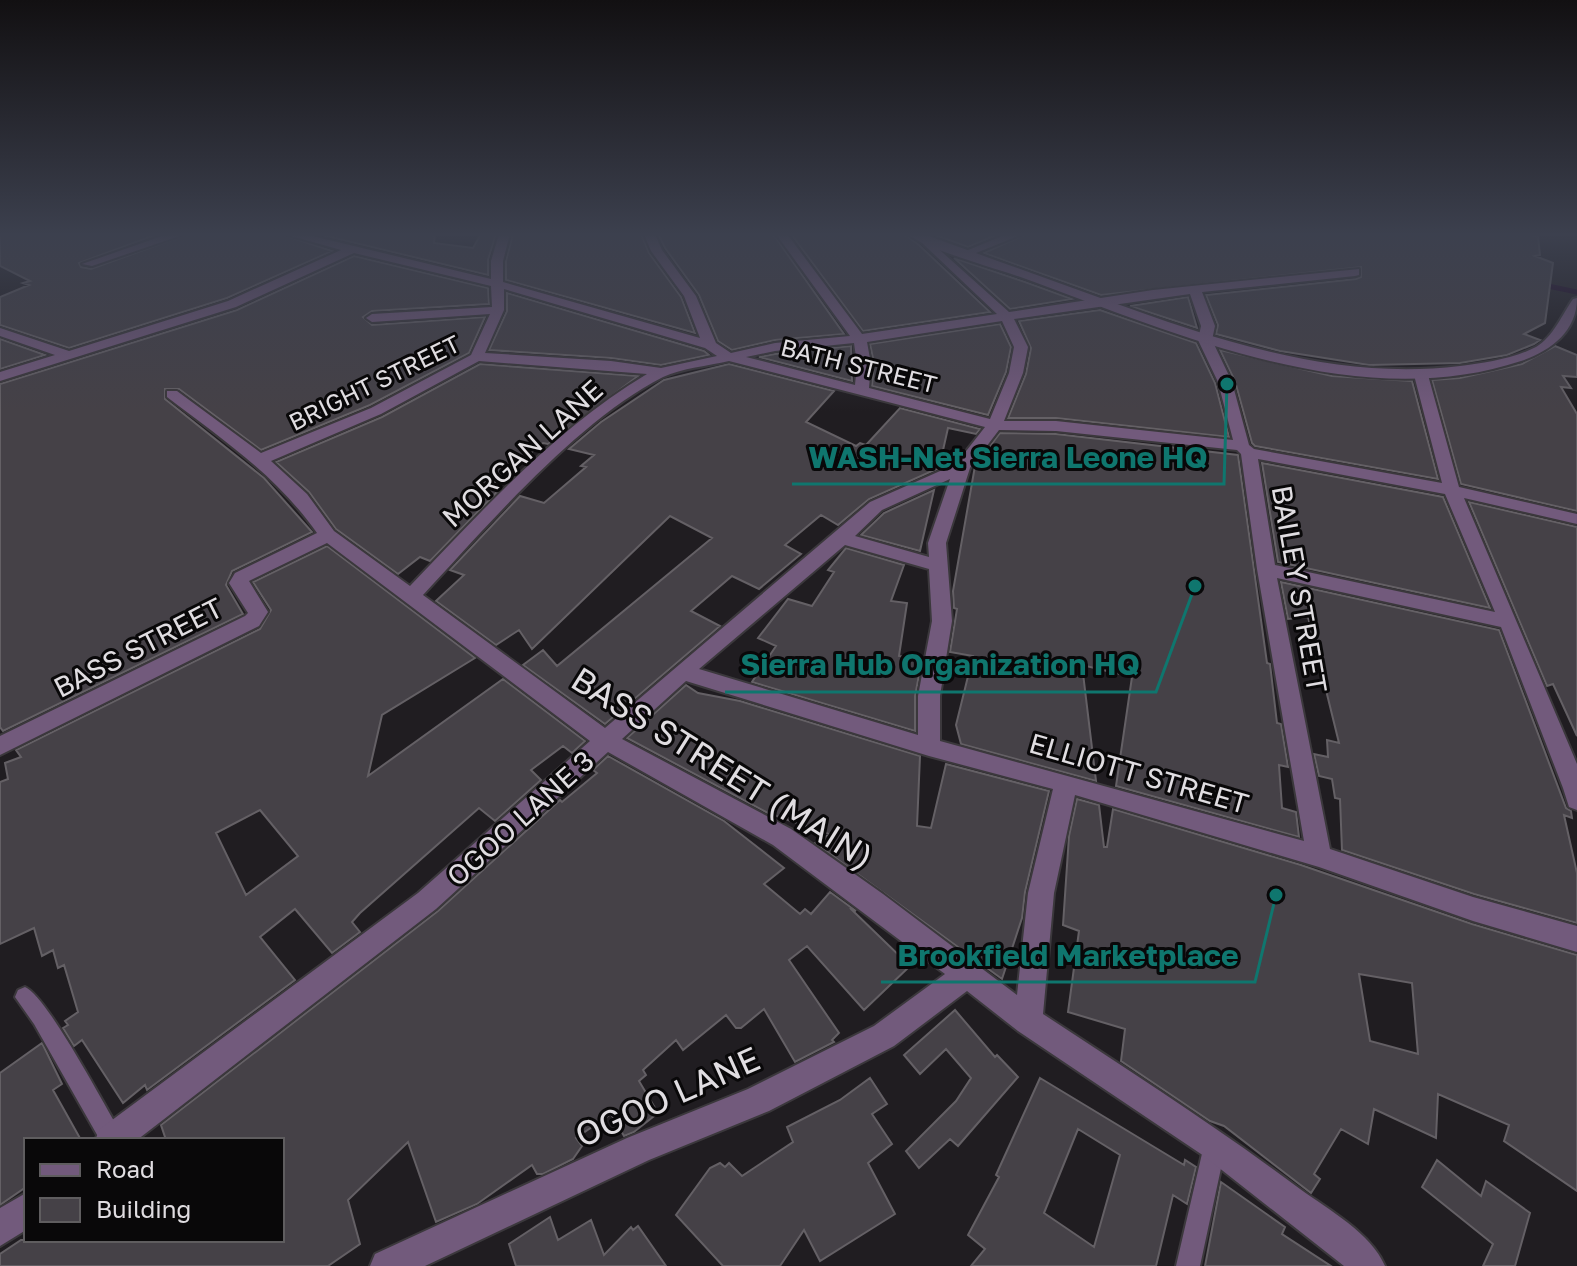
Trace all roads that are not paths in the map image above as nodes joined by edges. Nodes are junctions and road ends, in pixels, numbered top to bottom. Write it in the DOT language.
graph roads {
  1 [pos="256,293"];
  2 [pos="497,293"];
  3 [pos="534,293"];
  4 [pos="688,293"];
  5 [pos="825,293"];
  6 [pos="982,293"];
  7 [pos="1078,293"];
  8 [pos="1171,293"];
  9 [pos="1196,293"];
  10 [pos="1103,302"];
  11 [pos="1577,302"];
  12 [pos="498,310"];
  13 [pos="1006,316"];
  14 [pos="372,318"];
  15 [pos="0,332"];
  16 [pos="859,339"];
  17 [pos="1205,340"];
  18 [pos="710,345"];
  19 [pos="68,355"];
  20 [pos="477,357"];
  21 [pos="728,357"];
  22 [pos="661,372"];
  23 [pos="1421,375"];
  24 [pos="0,377"];
  25 [pos="861,391"];
  26 [pos="172,394"];
  27 [pos="995,425"];
  28 [pos="1245,450"];
  29 [pos="259,460"];
  30 [pos="962,467"];
  31 [pos="1452,490"];
  32 [pos="1577,519"];
  33 [pos="328,535"];
  34 [pos="842,538"];
  35 [pos="936,565"];
  36 [pos="1266,569"];
  37 [pos="411,596"];
  38 [pos="1509,622"];
  39 [pos="682,672"];
  40 [pos="607,741"];
  41 [pos="0,746"];
  42 [pos="929,747"];
  43 [pos="1066,783"];
  44 [pos="1576,792"];
  45 [pos="1319,856"];
  46 [pos="1577,939"];
  47 [pos="965,976"];
  48 [pos="25,997"];
  49 [pos="1028,1021"];
  50 [pos="111,1138"];
  51 [pos="115,1138"];
  52 [pos="1215,1145"];
  53 [pos="24,1211"];
  54 [pos="0,1229"];
  55 [pos="387,1266"];
  56 [pos="1188,1266"];
  57 [pos="1368,1266"];
  1 -- 19 [label="street"];
  2 -- 12 [label="street, BRIGHT STREET"];
  3 -- 18 [label="street, BATH STREET"];
  4 -- 18 [label="street"];
  5 -- 16 [label="street"];
  6 -- 13 [label="street"];
  7 -- 10 [label="street"];
  8 -- 10 [label="street, MORGAN LANE"];
  9 -- 17 [label="street, BAILEY STREET"];
  10 -- 13 [label="street, MORGAN LANE"];
  10 -- 17 [label="street"];
  11 -- 23 [label="street"];
  12 -- 14 [label="street"];
  12 -- 20 [label="street, BRIGHT STREET"];
  13 -- 16 [label="street, MORGAN LANE"];
  13 -- 27 [label="street"];
  15 -- 19 [label="street"];
  16 -- 21 [label="street, MORGAN LANE"];
  16 -- 25 [label="street"];
  17 -- 23 [label="street"];
  17 -- 28 [label="street, BAILEY STREET"];
  18 -- 21 [label="street, BATH STREET"];
  19 -- 24 [label="street"];
  20 -- 22 [label="street"];
  20 -- 29 [label="street, BRIGHT STREET"];
  21 -- 22 [label="street, MORGAN LANE"];
  21 -- 25 [label="street, BATH STREET"];
  22 -- 37 [label="street, MORGAN LANE"];
  23 -- 31 [label="street"];
  25 -- 27 [label="street, BATH STREET"];
  26 -- 29 [label="street, BASS STREET (MAIN)"];
  27 -- 28 [label="street, BATH STREET"];
  27 -- 30 [label="street"];
  28 -- 31 [label="street, BATH STREET"];
  28 -- 36 [label="street, BAILEY STREET"];
  29 -- 33 [label="street, BASS STREET (MAIN)"];
  30 -- 34 [label="street, OGOO LANE 3"];
  30 -- 35 [label="street"];
  31 -- 32 [label="street, BATH STREET"];
  31 -- 38 [label="street"];
  33 -- 37 [label="street, BASS STREET (MAIN)"];
  33 -- 41 [label="street, BASS STREET"];
  34 -- 35 [label="street"];
  34 -- 39 [label="street, OGOO LANE 3"];
  35 -- 42 [label="street"];
  36 -- 38 [label="street"];
  36 -- 45 [label="street, BAILEY STREET"];
  37 -- 40 [label="street, BASS STREET (MAIN)"];
  38 -- 44 [label="street"];
  39 -- 40 [label="street, OGOO LANE 3"];
  39 -- 42 [label="street, ELLIOTT STREET"];
  40 -- 47 [label="street, BASS STREET (MAIN)"];
  40 -- 51 [label="street, OGOO LANE 3"];
  42 -- 43 [label="street, ELLIOTT STREET"];
  43 -- 45 [label="street, ELLIOTT STREET"];
  43 -- 49 [label="street"];
  45 -- 46 [label="street, ELLIOTT STREET"];
  47 -- 49 [label="street, BASS STREET (MAIN)"];
  47 -- 55 [label="street, OGOO LANE"];
  48 -- 50 [label="lane"];
  49 -- 52 [label="street, BASS STREET (MAIN)"];
  52 -- 56 [label="lane"];
  52 -- 57 [label="street, BASS STREET (MAIN)"];
  53 -- 54 [label="street"];
}
